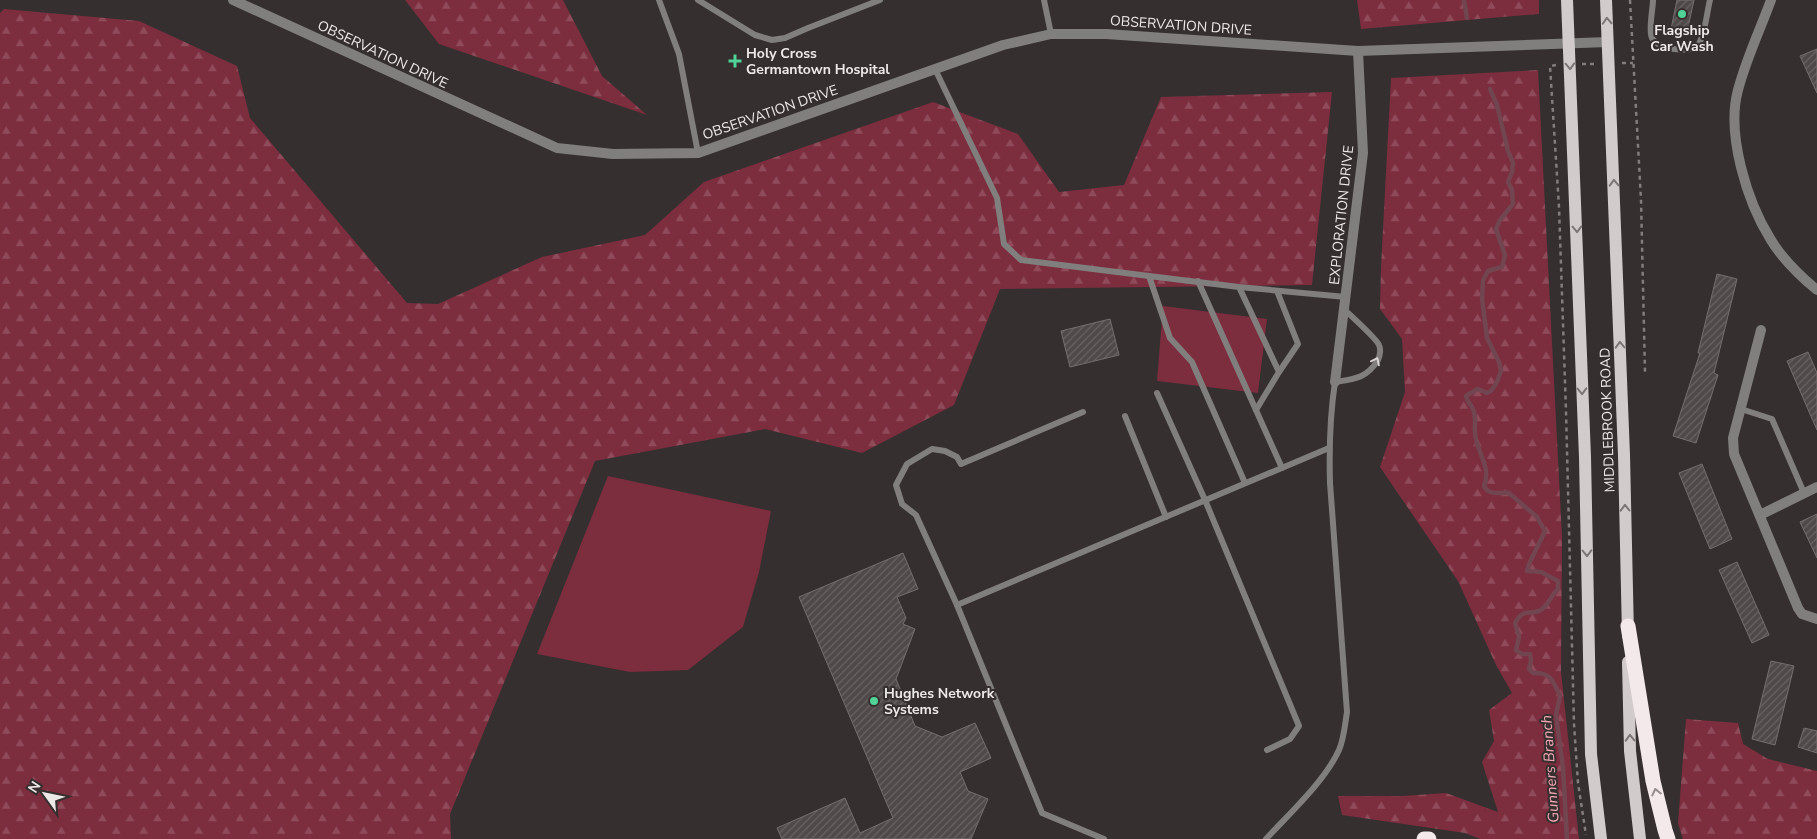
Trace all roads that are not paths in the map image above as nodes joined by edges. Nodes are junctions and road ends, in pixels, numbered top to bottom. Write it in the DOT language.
graph roads {
  1 [pos="233,0"];
  2 [pos="659,0"];
  3 [pos="698,0"];
  4 [pos="880,0"];
  5 [pos="1044,0"];
  6 [pos="1567,0"];
  7 [pos="1606,0"];
  8 [pos="1653,0"];
  9 [pos="1710,0"];
  10 [pos="1771,0"];
  11 [pos="1052,34"];
  12 [pos="1608,42"];
  13 [pos="1569,44"];
  14 [pos="1358,51"];
  15 [pos="936,69"];
  16 [pos="698,153"];
  17 [pos="1149,276"];
  18 [pos="1198,281"];
  19 [pos="1238,287"];
  20 [pos="1277,290"];
  21 [pos="1817,290"];
  22 [pos="1346,297"];
  23 [pos="1344,309"];
  24 [pos="1761,330"];
  25 [pos="1279,372"];
  26 [pos="1335,382"];
  27 [pos="1157,393"];
  28 [pos="1741,409"];
  29 [pos="1256,410"];
  30 [pos="1083,412"];
  31 [pos="1125,416"];
  32 [pos="1329,448"];
  33 [pos="1282,468"];
  34 [pos="1245,483"];
  35 [pos="1817,487"];
  36 [pos="1804,493"];
  37 [pos="1205,500"];
  38 [pos="1760,515"];
  39 [pos="1166,517"];
  40 [pos="957,605"];
  41 [pos="1817,619"];
  42 [pos="1628,626"];
  43 [pos="1267,750"];
  44 [pos="1104,839"];
  45 [pos="1266,839"];
  46 [pos="1424,839"];
  47 [pos="1429,839"];
  48 [pos="1601,839"];
  49 [pos="1640,839"];
  50 [pos="1668,839"];
  1 -- 16 [label="street, OBSERVATION DRIVE"];
  2 -- 16 [label="lane"];
  3 -- 4 [label="lane"];
  5 -- 11 [label="lane"];
  6 -- 13 [label="main road, MIDDLEBROOK ROAD"];
  12 -- 7 [label="main road, MIDDLEBROOK ROAD, one-way"];
  8 -- 9 [label="lane"];
  10 -- 21 [label="street"];
  11 -- 14 [label="street, OBSERVATION DRIVE"];
  11 -- 15 [label="street, OBSERVATION DRIVE"];
  12 -- 13 [label="street, OBSERVATION DRIVE"];
  42 -- 12 [label="main road, MIDDLEBROOK ROAD, one-way"];
  13 -- 14 [label="street, OBSERVATION DRIVE"];
  13 -- 48 [label="main road, MIDDLEBROOK ROAD, one-way"];
  14 -- 22 [label="street, EXPLORATION DRIVE"];
  15 -- 16 [label="street, OBSERVATION DRIVE"];
  15 -- 17 [label="lane"];
  17 -- 18 [label="lane"];
  17 -- 34 [label="lane"];
  18 -- 19 [label="lane"];
  18 -- 29 [label="lane"];
  19 -- 20 [label="lane"];
  19 -- 25 [label="lane"];
  20 -- 22 [label="lane"];
  20 -- 25 [label="lane"];
  22 -- 23 [label="street, EXPLORATION DRIVE"];
  23 -- 26 [label="street, EXPLORATION DRIVE"];
  26 -- 23 [label="lane, one-way"];
  24 -- 28 [label="street"];
  25 -- 29 [label="lane"];
  26 -- 32 [label="lane"];
  27 -- 37 [label="lane"];
  28 -- 36 [label="lane"];
  28 -- 38 [label="street"];
  29 -- 33 [label="lane"];
  30 -- 40 [label="lane"];
  31 -- 39 [label="lane"];
  32 -- 33 [label="lane"];
  32 -- 45 [label="lane"];
  33 -- 34 [label="lane"];
  34 -- 37 [label="lane"];
  35 -- 36 [label="street"];
  36 -- 38 [label="street"];
  37 -- 39 [label="lane"];
  37 -- 43 [label="lane"];
  38 -- 41 [label="street"];
  39 -- 40 [label="lane"];
  40 -- 44 [label="lane"];
  49 -- 42 [label="main road, MIDDLEBROOK ROAD, one-way"];
  50 -- 42 [label="highway, one-way"];
  46 -- 47 [label="highway"];
}
